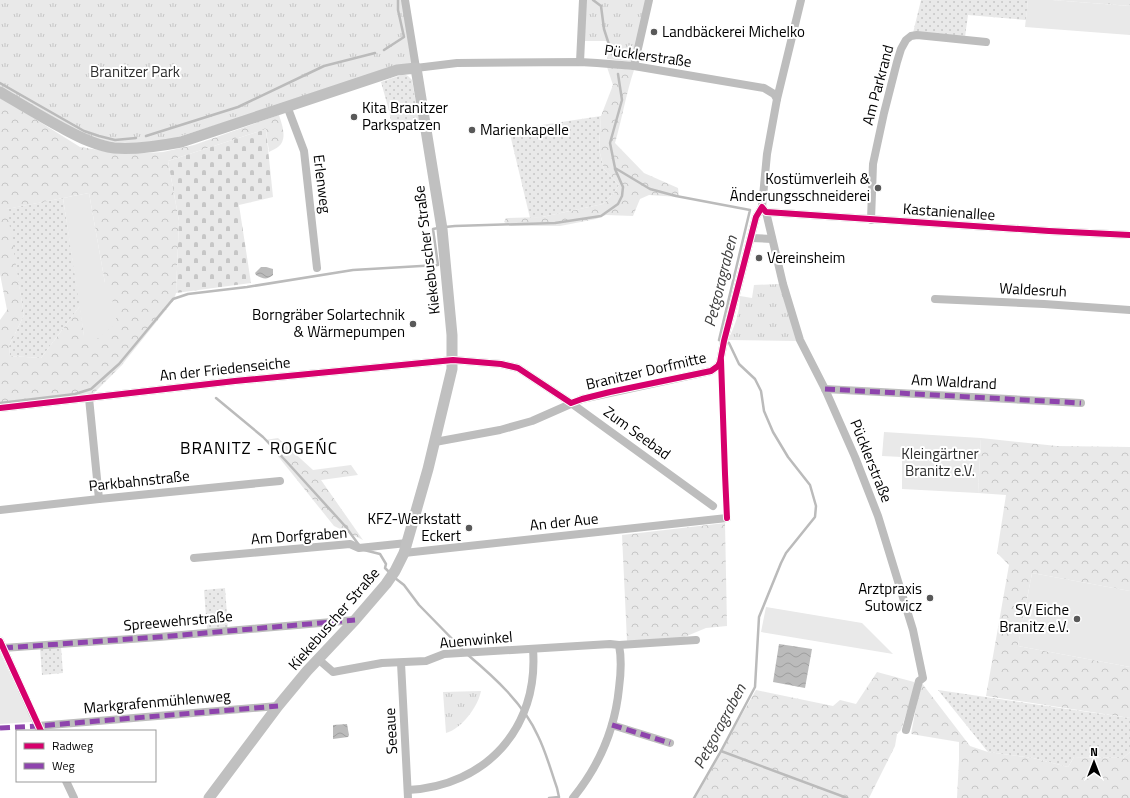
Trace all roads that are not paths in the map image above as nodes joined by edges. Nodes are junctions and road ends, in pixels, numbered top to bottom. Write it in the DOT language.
graph roads {
  1 [pos="404,0"];
  2 [pos="584,0"];
  3 [pos="649,0"];
  4 [pos="801,0"];
  5 [pos="986,42"];
  6 [pos="580,62"];
  7 [pos="634,66"];
  8 [pos="416,68"];
  9 [pos="0,92"];
  10 [pos="776,99"];
  11 [pos="287,106"];
  12 [pos="764,210"];
  13 [pos="870,220"];
  14 [pos="1130,235"];
  15 [pos="751,238"];
  16 [pos="772,239"];
  17 [pos="318,268"];
  18 [pos="935,299"];
  19 [pos="1130,310"];
  20 [pos="453,360"];
  21 [pos="825,389"];
  22 [pos="89,398"];
  23 [pos="571,403"];
  24 [pos="1081,403"];
  25 [pos="0,408"];
  26 [pos="435,442"];
  27 [pos="280,481"];
  28 [pos="99,499"];
  29 [pos="713,506"];
  30 [pos="0,510"];
  31 [pos="727,518"];
  32 [pos="405,548"];
  33 [pos="194,558"];
  34 [pos="355,620"];
  35 [pos="696,640"];
  36 [pos="2,645"];
  37 [pos="619,645"];
  38 [pos="532,649"];
  39 [pos="318,659"];
  40 [pos="401,663"];
  41 [pos="278,706"];
  42 [pos="612,725"];
  43 [pos="40,728"];
  44 [pos="906,730"];
  45 [pos="670,743"];
  46 [pos="66,782"];
  47 [pos="408,794"];
  48 [pos="74,798"];
  49 [pos="209,798"];
  50 [pos="573,798"];
  1 -- 8 [label="street"];
  2 -- 6 [label="street"];
  3 -- 7 [label="street"];
  4 -- 10 [label="street"];
  5 -- 13 [label="street, Am Parkrand"];
  6 -- 7 [label="street, Pücklerstraße"];
  6 -- 8 [label="street, Pücklerstraße"];
  7 -- 10 [label="street, Pücklerstraße"];
  8 -- 11 [label="street"];
  8 -- 20 [label="street, Kiekebuscher Straße"];
  9 -- 11 [label="street"];
  10 -- 12 [label="street, Branitzer Dorfmitte"];
  11 -- 17 [label="street, Erlenweg"];
  12 -- 13 [label="street, Kastanienallee"];
  12 -- 15 [label="street, Branitzer Dorfmitte"];
  12 -- 16 [label="street, Pücklerstraße"];
  13 -- 14 [label="street, Kastanienallee"];
  15 -- 16 [label="street"];
  15 -- 23 [label="street, Branitzer Dorfmitte"];
  16 -- 21 [label="street, Pücklerstraße"];
  18 -- 19 [label="street, Waldesruh"];
  20 -- 22 [label="street, An der Friedenseiche"];
  20 -- 23 [label="street, Zum Seebad"];
  20 -- 26 [label="street, Kiekebuscher Straße"];
  21 -- 24 [label="street, Am Waldrand"];
  21 -- 44 [label="street, Pücklerstraße"];
  22 -- 25 [label="street, An der Friedenseiche"];
  22 -- 28 [label="street"];
  23 -- 26 [label="street, Branitzer Dorfmitte"];
  23 -- 29 [label="street, Zum Seebad"];
  26 -- 32 [label="street, Kiekebuscher Straße"];
  27 -- 28 [label="street, Parkbahnstraße"];
  28 -- 30 [label="street, Parkbahnstraße"];
  31 -- 32 [label="street, An der Aue"];
  32 -- 33 [label="street, Am Dorfgraben"];
  32 -- 34 [label="street, Kiekebuscher Straße"];
  34 -- 36 [label="street, Spreewehrstraße"];
  34 -- 39 [label="street, Kiekebuscher Straße"];
  35 -- 37 [label="street, Auenwinkel"];
  36 -- 43 [label="street"];
  37 -- 38 [label="street, Auenwinkel"];
  37 -- 42 [label="street"];
  38 -- 40 [label="street, Auenwinkel"];
  38 -- 47 [label="street"];
  39 -- 40 [label="street, Auenwinkel"];
  39 -- 41 [label="street, Kiekebuscher Straße"];
  40 -- 47 [label="street, Seeaue"];
  41 -- 43 [label="street, Markgrafenmühlenweg"];
  41 -- 49 [label="street, Kiekebuscher Straße"];
  42 -- 45 [label="street"];
  42 -- 50 [label="street"];
  46 -- 48 [label="street"];
}
